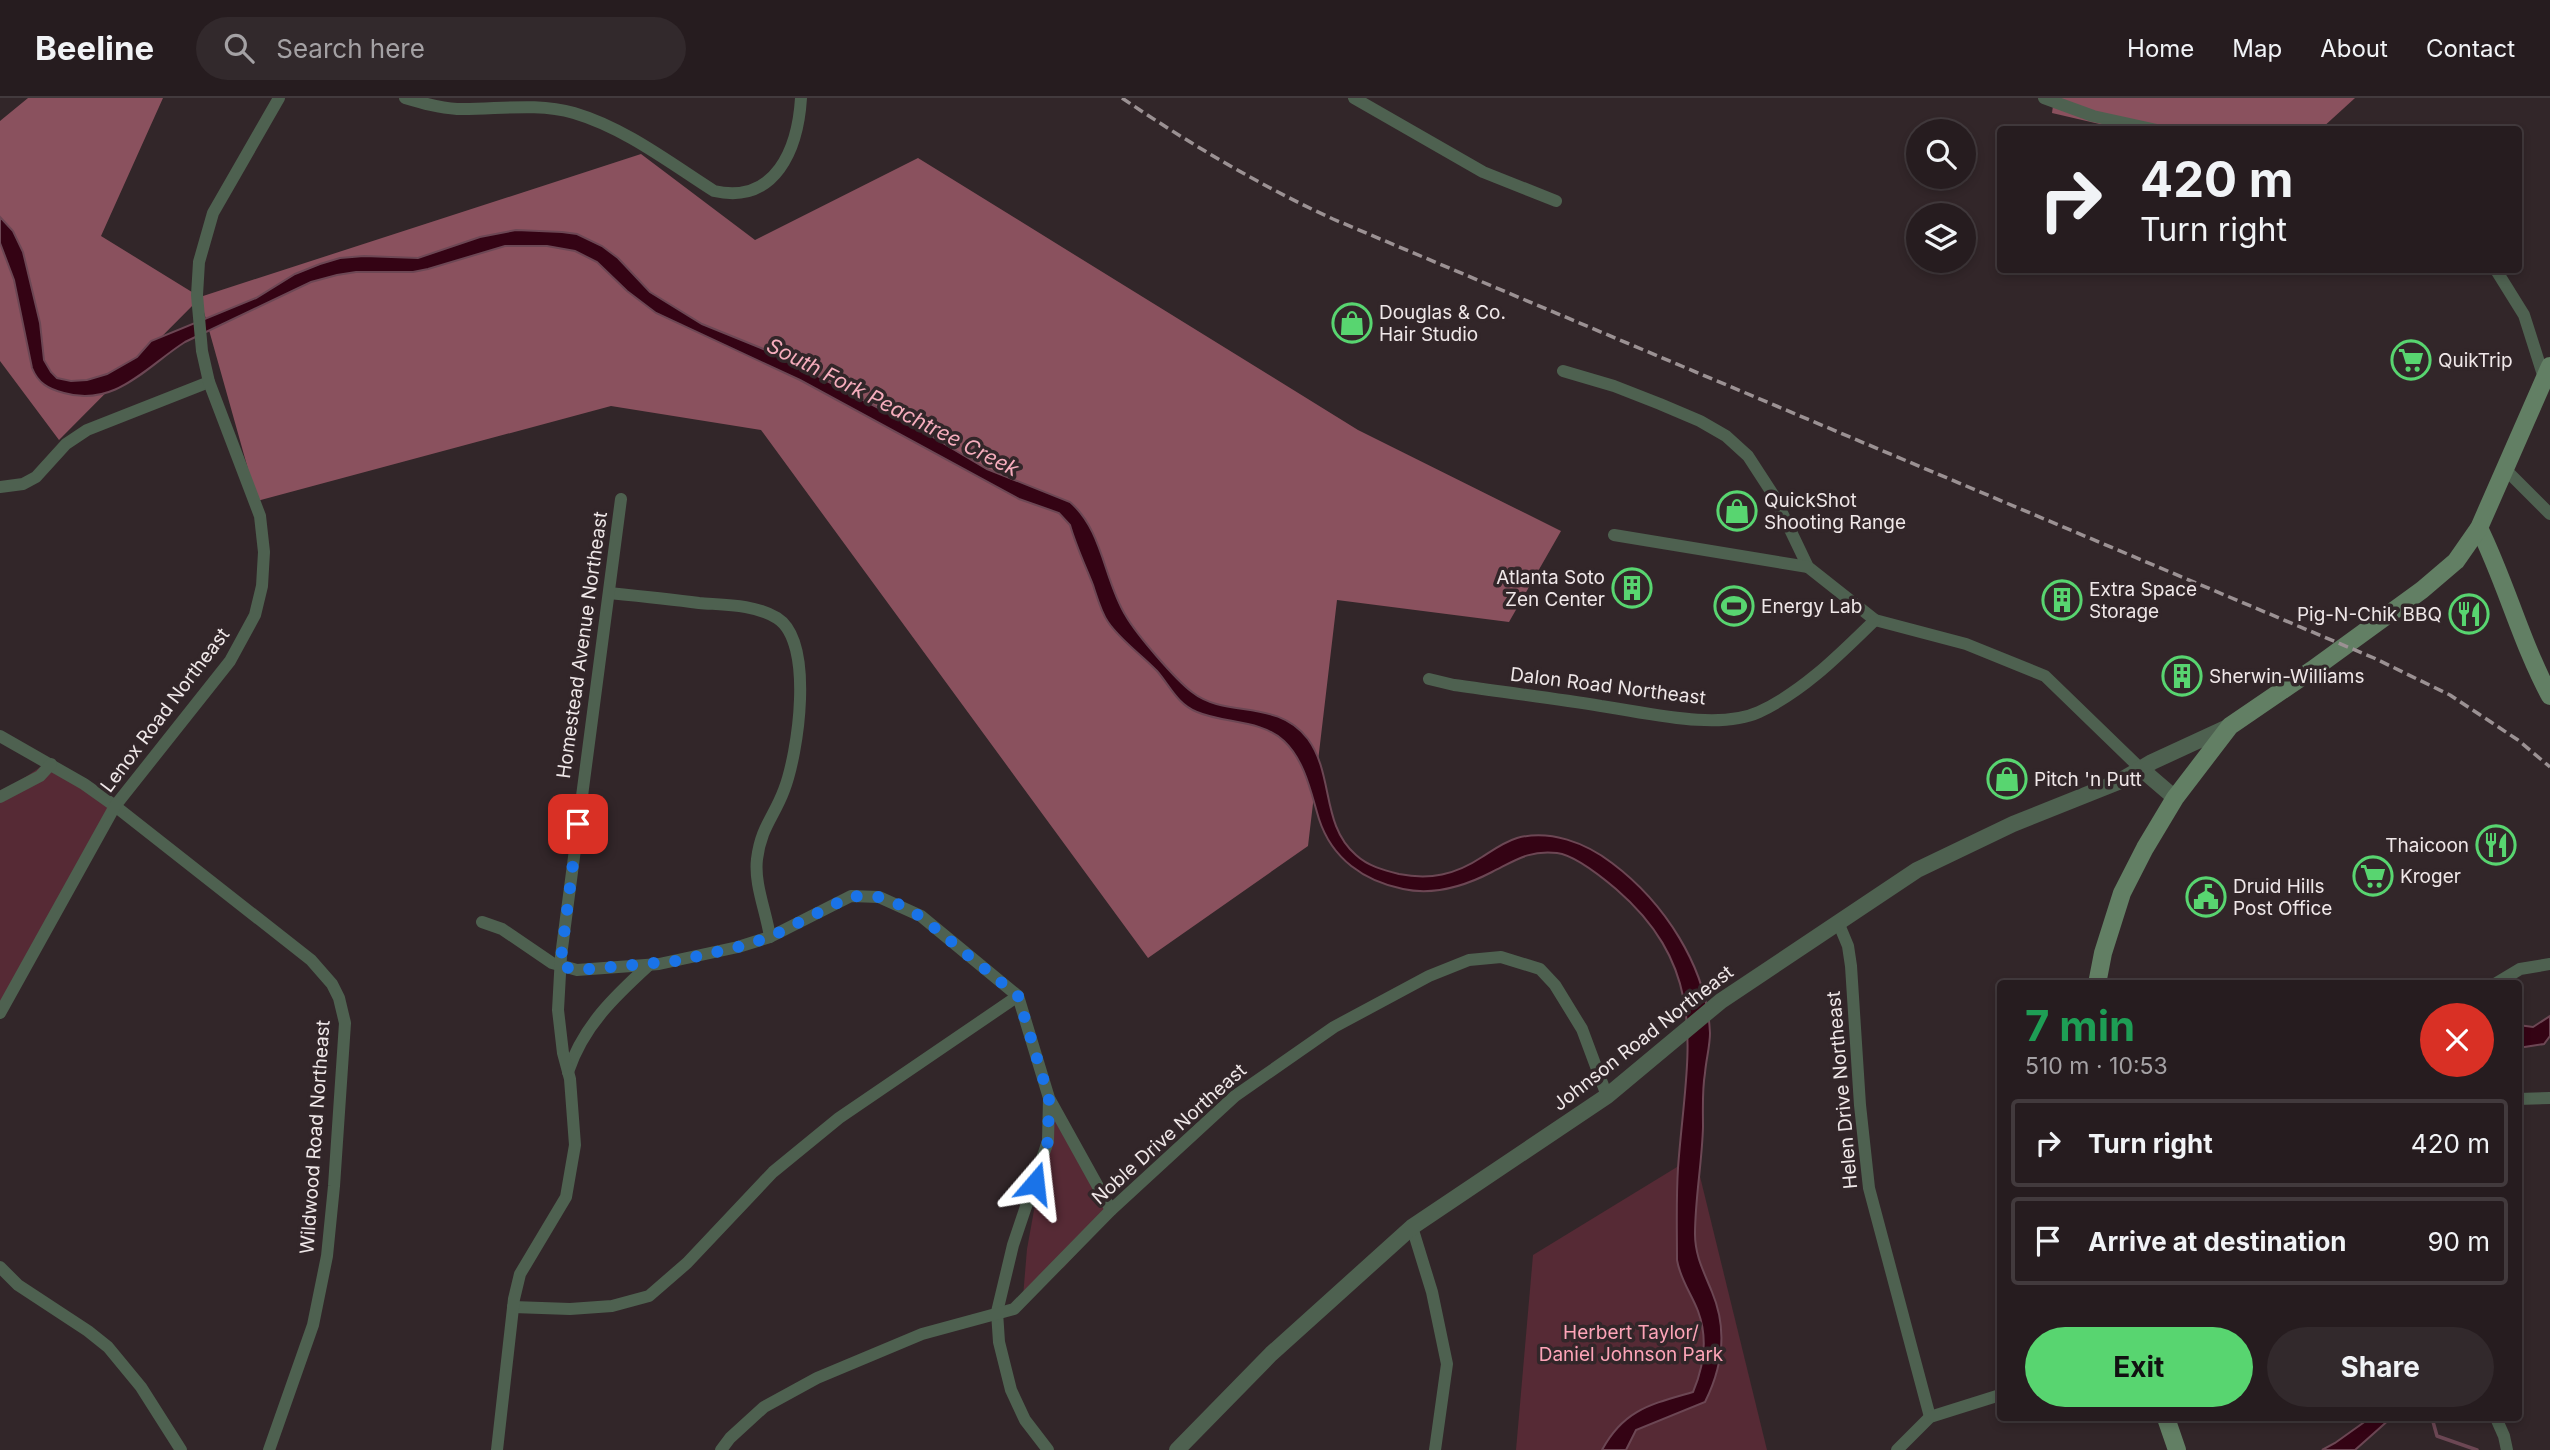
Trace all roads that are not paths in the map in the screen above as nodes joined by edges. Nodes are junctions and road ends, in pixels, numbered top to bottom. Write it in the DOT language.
graph roads {
  1 [pos="279,98"];
  2 [pos="405,98"];
  3 [pos="801,98"];
  4 [pos="1354,98"];
  5 [pos="2044,98"];
  6 [pos="2139,126"];
  7 [pos="1556,201"];
  8 [pos="2498,273"];
  9 [pos="1563,371"];
  10 [pos="2547,372"];
  11 [pos="209,382"];
  12 [pos="2505,469"];
  13 [pos="0,487"];
  14 [pos="621,499"];
  15 [pos="2550,514"];
  16 [pos="2479,528"];
  17 [pos="1614,535"];
  18 [pos="1808,567"];
  19 [pos="609,593"];
  20 [pos="1875,620"];
  21 [pos="1429,679"];
  22 [pos="2550,696"];
  23 [pos="2230,726"];
  24 [pos="0,736"];
  25 [pos="51,764"];
  26 [pos="2140,768"];
  27 [pos="0,797"];
  28 [pos="2175,798"];
  29 [pos="115,806"];
  30 [pos="482,922"];
  31 [pos="1838,922"];
  32 [pos="770,937"];
  33 [pos="2550,964"];
  34 [pos="649,965"];
  35 [pos="560,966"];
  36 [pos="2098,980"];
  37 [pos="2502,980"];
  38 [pos="1018,996"];
  39 [pos="0,1013"];
  40 [pos="568,1073"];
  41 [pos="1607,1096"];
  42 [pos="1049,1098"];
  43 [pos="2550,1098"];
  44 [pos="2522,1099"];
  45 [pos="1111,1210"];
  46 [pos="1412,1227"];
  47 [pos="0,1267"];
  48 [pos="513,1307"];
  49 [pos="997,1312"];
  50 [pos="1997,1396"];
  51 [pos="1930,1417"];
  52 [pos="2167,1421"];
  53 [pos="2497,1421"];
  54 [pos="181,1450"];
  55 [pos="269,1450"];
  56 [pos="497,1450"];
  57 [pos="721,1450"];
  58 [pos="1048,1450"];
  59 [pos="1177,1450"];
  60 [pos="1435,1450"];
  61 [pos="1897,1450"];
  62 [pos="2177,1450"];
  63 [pos="2507,1450"];
  1 -- 11 [label="street, Lenox Road Northeast"];
  2 -- 3 [label="street"];
  4 -- 7 [label="street"];
  5 -- 6 [label="street"];
  8 -- 10 [label="street"];
  9 -- 18 [label="street"];
  10 -- 12 [label="main road"];
  11 -- 13 [label="street"];
  11 -- 29 [label="street, Lenox Road Northeast"];
  12 -- 15 [label="street"];
  12 -- 16 [label="main road"];
  14 -- 19 [label="street, Homestead Avenue Northeast"];
  16 -- 22 [label="main road"];
  16 -- 23 [label="main road"];
  17 -- 18 [label="street"];
  18 -- 20 [label="street"];
  19 -- 32 [label="street"];
  19 -- 35 [label="street, Homestead Avenue Northeast"];
  20 -- 21 [label="street, Dalon Road Northeast"];
  20 -- 26 [label="street"];
  23 -- 26 [label="street, Johnson Road Northeast"];
  23 -- 28 [label="main road"];
  24 -- 25 [label="street, Wildwood Road Northeast"];
  25 -- 27 [label="street"];
  25 -- 29 [label="street, Wildwood Road Northeast"];
  26 -- 28 [label="street"];
  26 -- 31 [label="street, Johnson Road Northeast"];
  28 -- 36 [label="main road"];
  29 -- 39 [label="street, Lenox Road Northeast"];
  29 -- 55 [label="street, Wildwood Road Northeast"];
  30 -- 35 [label="street"];
  31 -- 41 [label="street, Johnson Road Northeast"];
  31 -- 51 [label="street, Helen Drive Northeast"];
  32 -- 34 [label="street"];
  32 -- 38 [label="street"];
  33 -- 37 [label="street"];
  34 -- 35 [label="street"];
  34 -- 40 [label="street"];
  35 -- 40 [label="street, Homestead Avenue Northeast"];
  38 -- 42 [label="street"];
  38 -- 48 [label="street"];
  40 -- 48 [label="street, Homestead Avenue Northeast"];
  41 -- 45 [label="street, Noble Drive Northeast"];
  41 -- 46 [label="street, Johnson Road Northeast"];
  42 -- 45 [label="street"];
  42 -- 49 [label="street"];
  43 -- 44 [label="street"];
  45 -- 49 [label="street, Noble Drive Northeast"];
  46 -- 59 [label="street, Johnson Road Northeast"];
  46 -- 60 [label="street"];
  47 -- 54 [label="street"];
  48 -- 56 [label="street, Homestead Avenue Northeast"];
  49 -- 57 [label="street, Noble Drive Northeast"];
  49 -- 58 [label="street"];
  50 -- 51 [label="street"];
  51 -- 61 [label="street"];
  52 -- 62 [label="main road"];
  53 -- 63 [label="street"];
}
